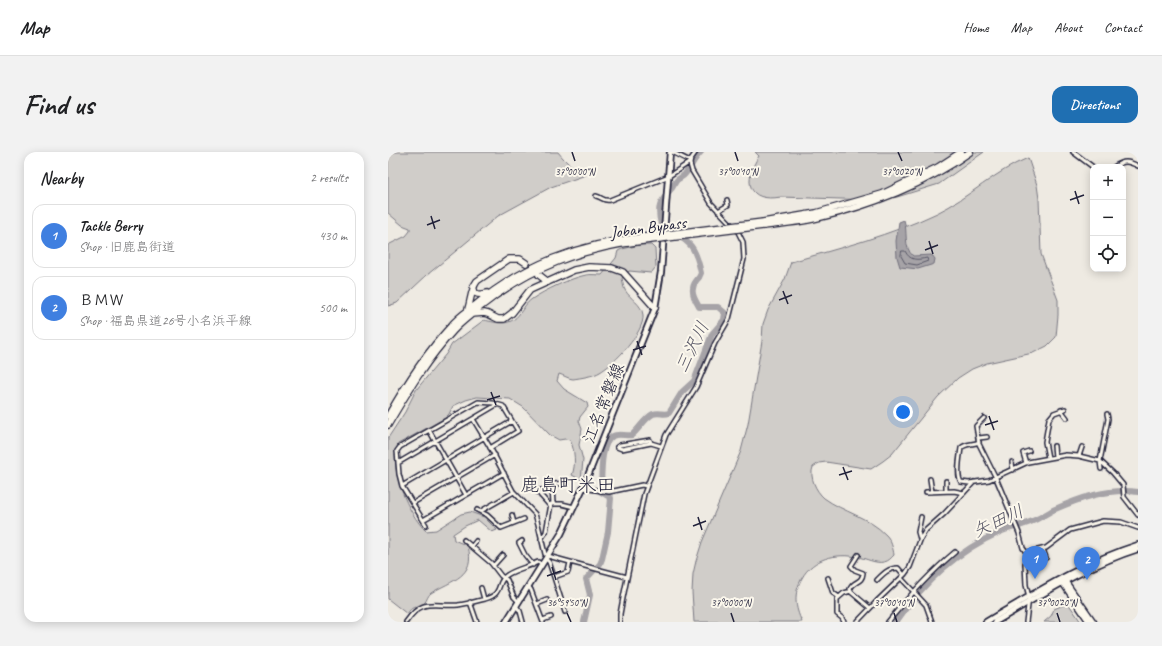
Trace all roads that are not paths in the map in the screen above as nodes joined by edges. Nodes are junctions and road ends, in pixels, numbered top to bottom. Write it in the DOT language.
graph roads {
  1 [pos="671,152"];
  2 [pos="696,152"];
  3 [pos="961,152"];
  4 [pos="970,152"];
  5 [pos="1073,152"];
  6 [pos="690,162"];
  7 [pos="1120,164"];
  8 [pos="1090,165"];
  9 [pos="1138,166"];
  10 [pos="669,176"];
  11 [pos="596,196"];
  12 [pos="727,200"];
  13 [pos="718,211"];
  14 [pos="763,224"];
  15 [pos="526,263"];
  16 [pos="539,275"];
  17 [pos="548,282"];
  18 [pos="473,286"];
  19 [pos="491,295"];
  20 [pos="655,308"];
  21 [pos="469,313"];
  22 [pos="488,314"];
  23 [pos="498,404"];
  24 [pos="1065,409"];
  25 [pos="1061,410"];
  26 [pos="1107,414"];
  27 [pos="388,416"];
  28 [pos="984,418"];
  29 [pos="1067,418"];
  30 [pos="473,419"];
  31 [pos="512,421"];
  32 [pos="388,425"];
  33 [pos="429,430"];
  34 [pos="484,437"];
  35 [pos="987,437"];
  36 [pos="979,440"];
  37 [pos="435,441"];
  38 [pos="651,443"];
  39 [pos="661,446"];
  40 [pos="1054,446"];
  41 [pos="1082,447"];
  42 [pos="490,448"];
  43 [pos="1029,451"];
  44 [pos="495,455"];
  45 [pos="1079,456"];
  46 [pos="1055,457"];
  47 [pos="1048,458"];
  48 [pos="446,460"];
  49 [pos="1100,461"];
  50 [pos="1012,462"];
  51 [pos="398,463"];
  52 [pos="1026,463"];
  53 [pos="1101,469"];
  54 [pos="1013,470"];
  55 [pos="504,473"];
  56 [pos="456,478"];
  57 [pos="996,478"];
  58 [pos="930,479"];
  59 [pos="946,481"];
  60 [pos="974,482"];
  61 [pos="566,484"];
  62 [pos="402,486"];
  63 [pos="646,486"];
  64 [pos="583,488"];
  65 [pos="536,490"];
  66 [pos="541,490"];
  67 [pos="946,491"];
  68 [pos="514,492"];
  69 [pos="926,492"];
  70 [pos="932,492"];
  71 [pos="964,494"];
  72 [pos="466,495"];
  73 [pos="541,496"];
  74 [pos="413,503"];
  75 [pos="552,505"];
  76 [pos="574,507"];
  77 [pos="512,515"];
  78 [pos="1138,515"];
  79 [pos="921,517"];
  80 [pos="524,519"];
  81 [pos="423,520"];
  82 [pos="514,523"];
  83 [pos="426,525"];
  84 [pos="1138,528"];
  85 [pos="541,539"];
  86 [pos="920,539"];
  87 [pos="464,540"];
  88 [pos="476,541"];
  89 [pos="522,541"];
  90 [pos="1138,545"];
  91 [pos="472,546"];
  92 [pos="1043,549"];
  93 [pos="1138,549"];
  94 [pos="955,552"];
  95 [pos="503,554"];
  96 [pos="858,555"];
  97 [pos="1028,555"];
  98 [pos="547,558"];
  99 [pos="1046,558"];
  100 [pos="570,562"];
  101 [pos="494,565"];
  102 [pos="533,565"];
  103 [pos="542,565"];
  104 [pos="904,575"];
  105 [pos="627,577"];
  106 [pos="504,578"];
  107 [pos="554,578"];
  108 [pos="828,578"];
  109 [pos="901,578"];
  110 [pos="877,580"];
  111 [pos="1063,581"];
  112 [pos="529,587"];
  113 [pos="481,588"];
  114 [pos="851,591"];
  115 [pos="913,592"];
  116 [pos="839,597"];
  117 [pos="1029,597"];
  118 [pos="484,599"];
  119 [pos="547,600"];
  120 [pos="470,602"];
  121 [pos="1029,602"];
  122 [pos="518,604"];
  123 [pos="536,604"];
  124 [pos="870,608"];
  125 [pos="565,612"];
  126 [pos="551,617"];
  127 [pos="543,621"];
  128 [pos="406,622"];
  129 [pos="477,622"];
  130 [pos="506,622"];
  131 [pos="523,622"];
  132 [pos="620,622"];
  133 [pos="843,622"];
  134 [pos="857,622"];
  135 [pos="888,622"];
  136 [pos="932,622"];
  137 [pos="986,622"];
  138 [pos="995,622"];
  139 [pos="1026,622"];
  140 [pos="1089,622"];
  141 [pos="1094,622"];
  1 -- 6 [label="street"];
  1 -- 10 [label="main road, 江名常磐線"];
  2 -- 6 [label="street"];
  3 -- 14 [label="highway, Joban Bypass"];
  4 -- 14 [label="highway, Joban Bypass"];
  5 -- 8 [label="street"];
  6 -- 10 [label="street"];
  6 -- 13 [label="street"];
  7 -- 9 [label="street"];
  10 -- 11 [label="street"];
  10 -- 20 [label="main road, 江名常磐線"];
  12 -- 13 [label="street"];
  13 -- 39 [label="street"];
  14 -- 19 [label="highway, Joban Bypass, bridge"];
  15 -- 18 [label="highway"];
  16 -- 17 [label="highway"];
  17 -- 20 [label="highway"];
  17 -- 22 [label="highway"];
  18 -- 19 [label="highway"];
  18 -- 21 [label="highway"];
  19 -- 21 [label="highway, Joban Bypass"];
  19 -- 22 [label="highway"];
  20 -- 64 [label="main road, 江名常磐線"];
  21 -- 22 [label="highway"];
  21 -- 27 [label="highway, Joban Bypass"];
  21 -- 32 [label="highway, Joban Bypass"];
  23 -- 30 [label="street"];
  23 -- 31 [label="street"];
  23 -- 33 [label="street"];
  24 -- 25 [label="street"];
  25 -- 29 [label="street"];
  25 -- 47 [label="street"];
  26 -- 49 [label="street"];
  28 -- 36 [label="street"];
  30 -- 34 [label="street"];
  30 -- 37 [label="street"];
  31 -- 34 [label="street"];
  31 -- 42 [label="street"];
  33 -- 37 [label="street"];
  33 -- 51 [label="street"];
  34 -- 42 [label="street"];
  34 -- 48 [label="street"];
  35 -- 36 [label="street"];
  36 -- 57 [label="street"];
  36 -- 60 [label="street"];
  37 -- 48 [label="street"];
  37 -- 51 [label="street"];
  38 -- 38 [label="street"];
  38 -- 39 [label="street"];
  39 -- 63 [label="street"];
  40 -- 46 [label="street"];
  41 -- 45 [label="street"];
  42 -- 44 [label="street"];
  43 -- 52 [label="street"];
  44 -- 55 [label="street"];
  44 -- 56 [label="street"];
  45 -- 46 [label="street"];
  45 -- 49 [label="street"];
  46 -- 47 [label="street"];
  47 -- 52 [label="street"];
  48 -- 56 [label="street"];
  48 -- 62 [label="street"];
  49 -- 53 [label="street"];
  49 -- 78 [label="street"];
  50 -- 54 [label="street"];
  51 -- 62 [label="street"];
  52 -- 54 [label="street"];
  54 -- 57 [label="street"];
  55 -- 68 [label="street"];
  55 -- 72 [label="street"];
  56 -- 72 [label="street"];
  56 -- 74 [label="street"];
  57 -- 60 [label="street"];
  57 -- 97 [label="street"];
  58 -- 70 [label="street"];
  59 -- 67 [label="street"];
  60 -- 71 [label="street"];
  61 -- 75 [label="street"];
  62 -- 74 [label="street"];
  63 -- 64 [label="street"];
  63 -- 105 [label="street"];
  64 -- 76 [label="main road, 江名常磐線"];
  65 -- 73 [label="street"];
  66 -- 73 [label="street"];
  67 -- 70 [label="street"];
  67 -- 71 [label="street"];
  68 -- 82 [label="street"];
  68 -- 85 [label="street"];
  69 -- 70 [label="street"];
  71 -- 86 [label="street"];
  72 -- 81 [label="street"];
  73 -- 75 [label="street"];
  74 -- 81 [label="street"];
  75 -- 76 [label="street"];
  75 -- 85 [label="street"];
  76 -- 98 [label="main road, 江名常磐線"];
  77 -- 82 [label="street"];
  79 -- 86 [label="street"];
  80 -- 82 [label="street"];
  81 -- 83 [label="street"];
  84 -- 92 [label="street"];
  85 -- 98 [label="street"];
  86 -- 104 [label="street"];
  87 -- 91 [label="street"];
  88 -- 91 [label="street"];
  89 -- 102 [label="street"];
  90 -- 111 [label="main road"];
  91 -- 101 [label="street"];
  92 -- 97 [label="street"];
  92 -- 99 [label="street"];
  93 -- 111 [label="main road"];
  94 -- 115 [label="street"];
  95 -- 101 [label="street"];
  96 -- 114 [label="street"];
  97 -- 117 [label="street"];
  98 -- 100 [label="street"];
  98 -- 103 [label="main road, 江名常磐線"];
  98 -- 107 [label="street"];
  100 -- 105 [label="street"];
  100 -- 107 [label="street"];
  101 -- 106 [label="street"];
  102 -- 103 [label="street"];
  102 -- 106 [label="street"];
  103 -- 112 [label="main road, 江名常磐線"];
  104 -- 109 [label="street"];
  104 -- 110 [label="street"];
  105 -- 132 [label="street"];
  106 -- 118 [label="street"];
  106 -- 122 [label="street"];
  107 -- 125 [label="street"];
  108 -- 116 [label="street"];
  109 -- 115 [label="street"];
  109 -- 124 [label="street"];
  111 -- 117 [label="main road"];
  111 -- 121 [label="main road"];
  111 -- 140 [label="main road"];
  111 -- 141 [label="main road"];
  112 -- 122 [label="main road, 江名常磐線"];
  112 -- 123 [label="street"];
  113 -- 118 [label="street"];
  114 -- 116 [label="street"];
  114 -- 124 [label="street"];
  115 -- 135 [label="street"];
  115 -- 136 [label="street"];
  116 -- 133 [label="street"];
  117 -- 121 [label="street"];
  117 -- 137 [label="main road"];
  118 -- 120 [label="street"];
  119 -- 123 [label="street"];
  120 -- 128 [label="street"];
  120 -- 129 [label="street"];
  121 -- 138 [label="main road"];
  121 -- 139 [label="street"];
  122 -- 130 [label="main road, 江名常磐線"];
  122 -- 131 [label="street"];
  123 -- 127 [label="street"];
  124 -- 134 [label="street"];
  126 -- 127 [label="street"];
}
